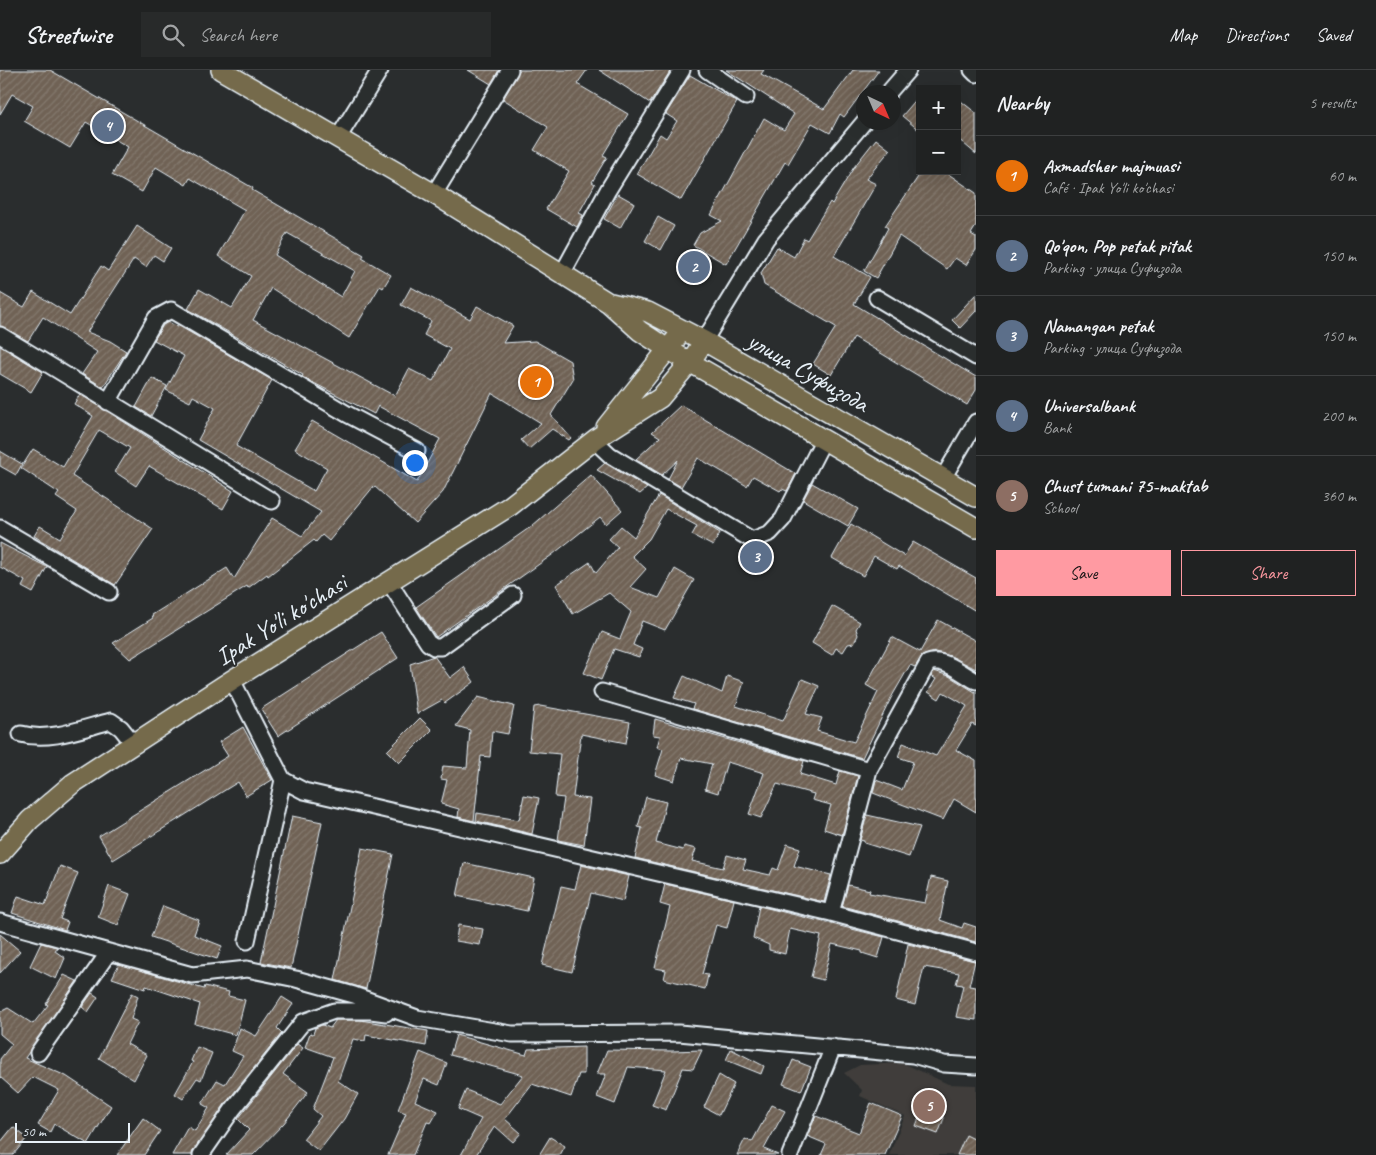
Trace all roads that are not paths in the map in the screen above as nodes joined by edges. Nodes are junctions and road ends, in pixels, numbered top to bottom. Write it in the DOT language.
graph roads {
  1 [pos="221,70"];
  2 [pos="380,70"];
  3 [pos="510,70"];
  4 [pos="682,70"];
  5 [pos="707,70"];
  6 [pos="908,70"];
  7 [pos="972,70"];
  8 [pos="976,74"];
  9 [pos="895,85"];
  10 [pos="746,96"];
  11 [pos="857,130"];
  12 [pos="338,138"];
  13 [pos="434,194"];
  14 [pos="562,274"];
  15 [pos="876,298"];
  16 [pos="610,303"];
  17 [pos="682,330"];
  18 [pos="0,335"];
  19 [pos="704,341"];
  20 [pos="669,350"];
  21 [pos="976,357"];
  22 [pos="691,361"];
  23 [pos="108,402"];
  24 [pos="976,422"];
  25 [pos="596,439"];
  26 [pos="824,439"];
  27 [pos="416,451"];
  28 [pos="943,478"];
  29 [pos="976,497"];
  30 [pos="272,501"];
  31 [pos="0,528"];
  32 [pos="976,528"];
  33 [pos="389,582"];
  34 [pos="109,592"];
  35 [pos="513,595"];
  36 [pos="232,680"];
  37 [pos="976,681"];
  38 [pos="602,692"];
  39 [pos="21,734"];
  40 [pos="134,744"];
  41 [pos="869,770"];
  42 [pos="283,780"];
  43 [pos="0,854"];
  44 [pos="832,913"];
  45 [pos="0,922"];
  46 [pos="248,940"];
  47 [pos="108,952"];
  48 [pos="976,952"];
  49 [pos="417,1018"];
  50 [pos="833,1047"];
  51 [pos="38,1053"];
  52 [pos="976,1066"];
  53 [pos="201,1155"];
  54 [pos="790,1155"];
  1 -- 12 [label="main road"];
  2 -- 12 [label="street"];
  3 -- 13 [label="street"];
  4 -- 14 [label="street"];
  5 -- 10 [label="street"];
  6 -- 9 [label="street"];
  7 -- 8 [label="street"];
  11 -- 19 [label="street"];
  12 -- 13 [label="main road"];
  13 -- 14 [label="main road"];
  14 -- 16 [label="main road"];
  15 -- 21 [label="street"];
  16 -- 17 [label="main road, улица Суфизода"];
  16 -- 20 [label="main road, улица Суфизода"];
  17 -- 19 [label="main road, улица Суфизода"];
  17 -- 20 [label="main road, Ipak Yo'li ko'chasi"];
  18 -- 23 [label="street"];
  19 -- 22 [label="main road, Ipak Yo'li ko'chasi"];
  19 -- 28 [label="main road, улица Суфизода"];
  20 -- 22 [label="main road, улица Суфизода"];
  20 -- 25 [label="main road, Ipak Yo'li ko'chasi"];
  22 -- 25 [label="main road, Ipak Yo'li ko'chasi"];
  22 -- 26 [label="main road, улица Суфизода"];
  23 -- 27 [label="street"];
  23 -- 30 [label="street"];
  24 -- 28 [label="street"];
  25 -- 26 [label="street"];
  25 -- 33 [label="main road, Ipak Yo'li ko'chasi"];
  26 -- 32 [label="main road, улица Суфизода"];
  28 -- 29 [label="main road, улица Суфизода"];
  31 -- 34 [label="street"];
  33 -- 35 [label="street"];
  33 -- 36 [label="main road, Ipak Yo'li ko'chasi"];
  36 -- 40 [label="main road, Ipak Yo'li ko'chasi"];
  36 -- 42 [label="street"];
  37 -- 41 [label="street"];
  38 -- 41 [label="street"];
  39 -- 40 [label="street"];
  40 -- 43 [label="main road, Ipak Yo'li ko'chasi"];
  41 -- 44 [label="street"];
  42 -- 44 [label="street"];
  42 -- 46 [label="street"];
  44 -- 48 [label="street"];
  45 -- 47 [label="street"];
  47 -- 49 [label="street"];
  47 -- 51 [label="street"];
  49 -- 50 [label="street"];
  49 -- 53 [label="street"];
  50 -- 52 [label="street"];
  50 -- 54 [label="street"];
}
